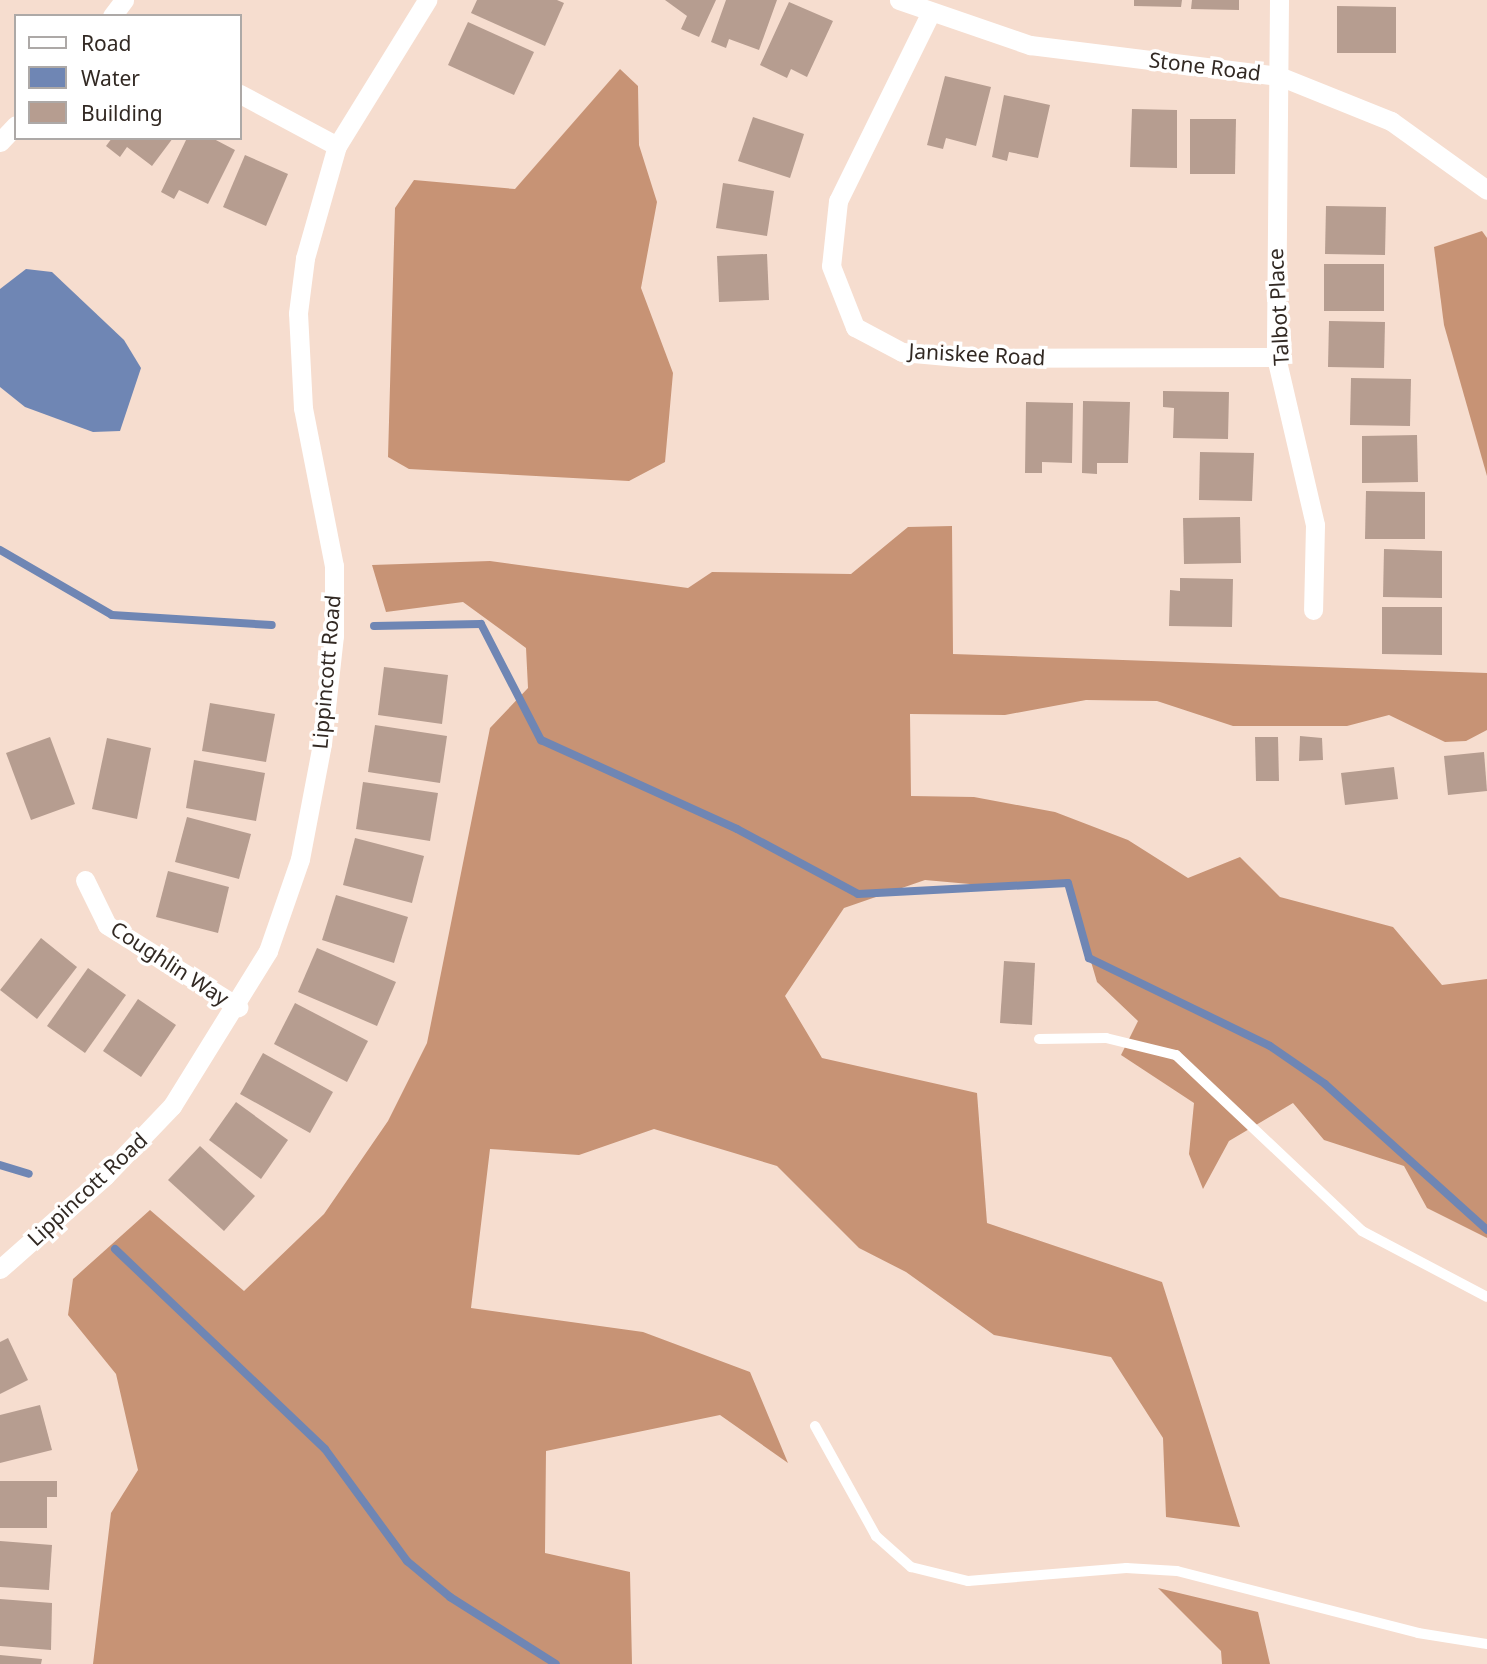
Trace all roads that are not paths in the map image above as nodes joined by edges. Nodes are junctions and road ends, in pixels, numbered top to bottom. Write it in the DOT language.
graph roads {
  1 [pos="428,0"];
  2 [pos="899,0"];
  3 [pos="1279,0"];
  4 [pos="930,14"];
  5 [pos="1279,76"];
  6 [pos="242,95"];
  7 [pos="14,127"];
  8 [pos="0,142"];
  9 [pos="337,146"];
  10 [pos="1487,190"];
  11 [pos="1276,357"];
  12 [pos="1313,610"];
  13 [pos="85,880"];
  14 [pos="238,1007"];
  15 [pos="1039,1039"];
  16 [pos="0,1269"];
  17 [pos="1487,1297"];
  18 [pos="815,1426"];
  19 [pos="1487,1644"];
  1 -- 9 [label="street, Lippincott Road"];
  2 -- 4 [label="street, Stone Road"];
  3 -- 5 [label="street, Talbot Place"];
  4 -- 5 [label="street, Stone Road"];
  4 -- 11 [label="street, Janiskee Road"];
  5 -- 10 [label="street, Stone Road"];
  5 -- 11 [label="street, Talbot Place"];
  6 -- 9 [label="street"];
  7 -- 8 [label="street"];
  9 -- 14 [label="street, Lippincott Road"];
  11 -- 12 [label="street, Talbot Place"];
  13 -- 14 [label="street, Coughlin Way"];
  14 -- 16 [label="street, Lippincott Road"];
  15 -- 17 [label="lane"];
  18 -- 19 [label="lane"];
}
